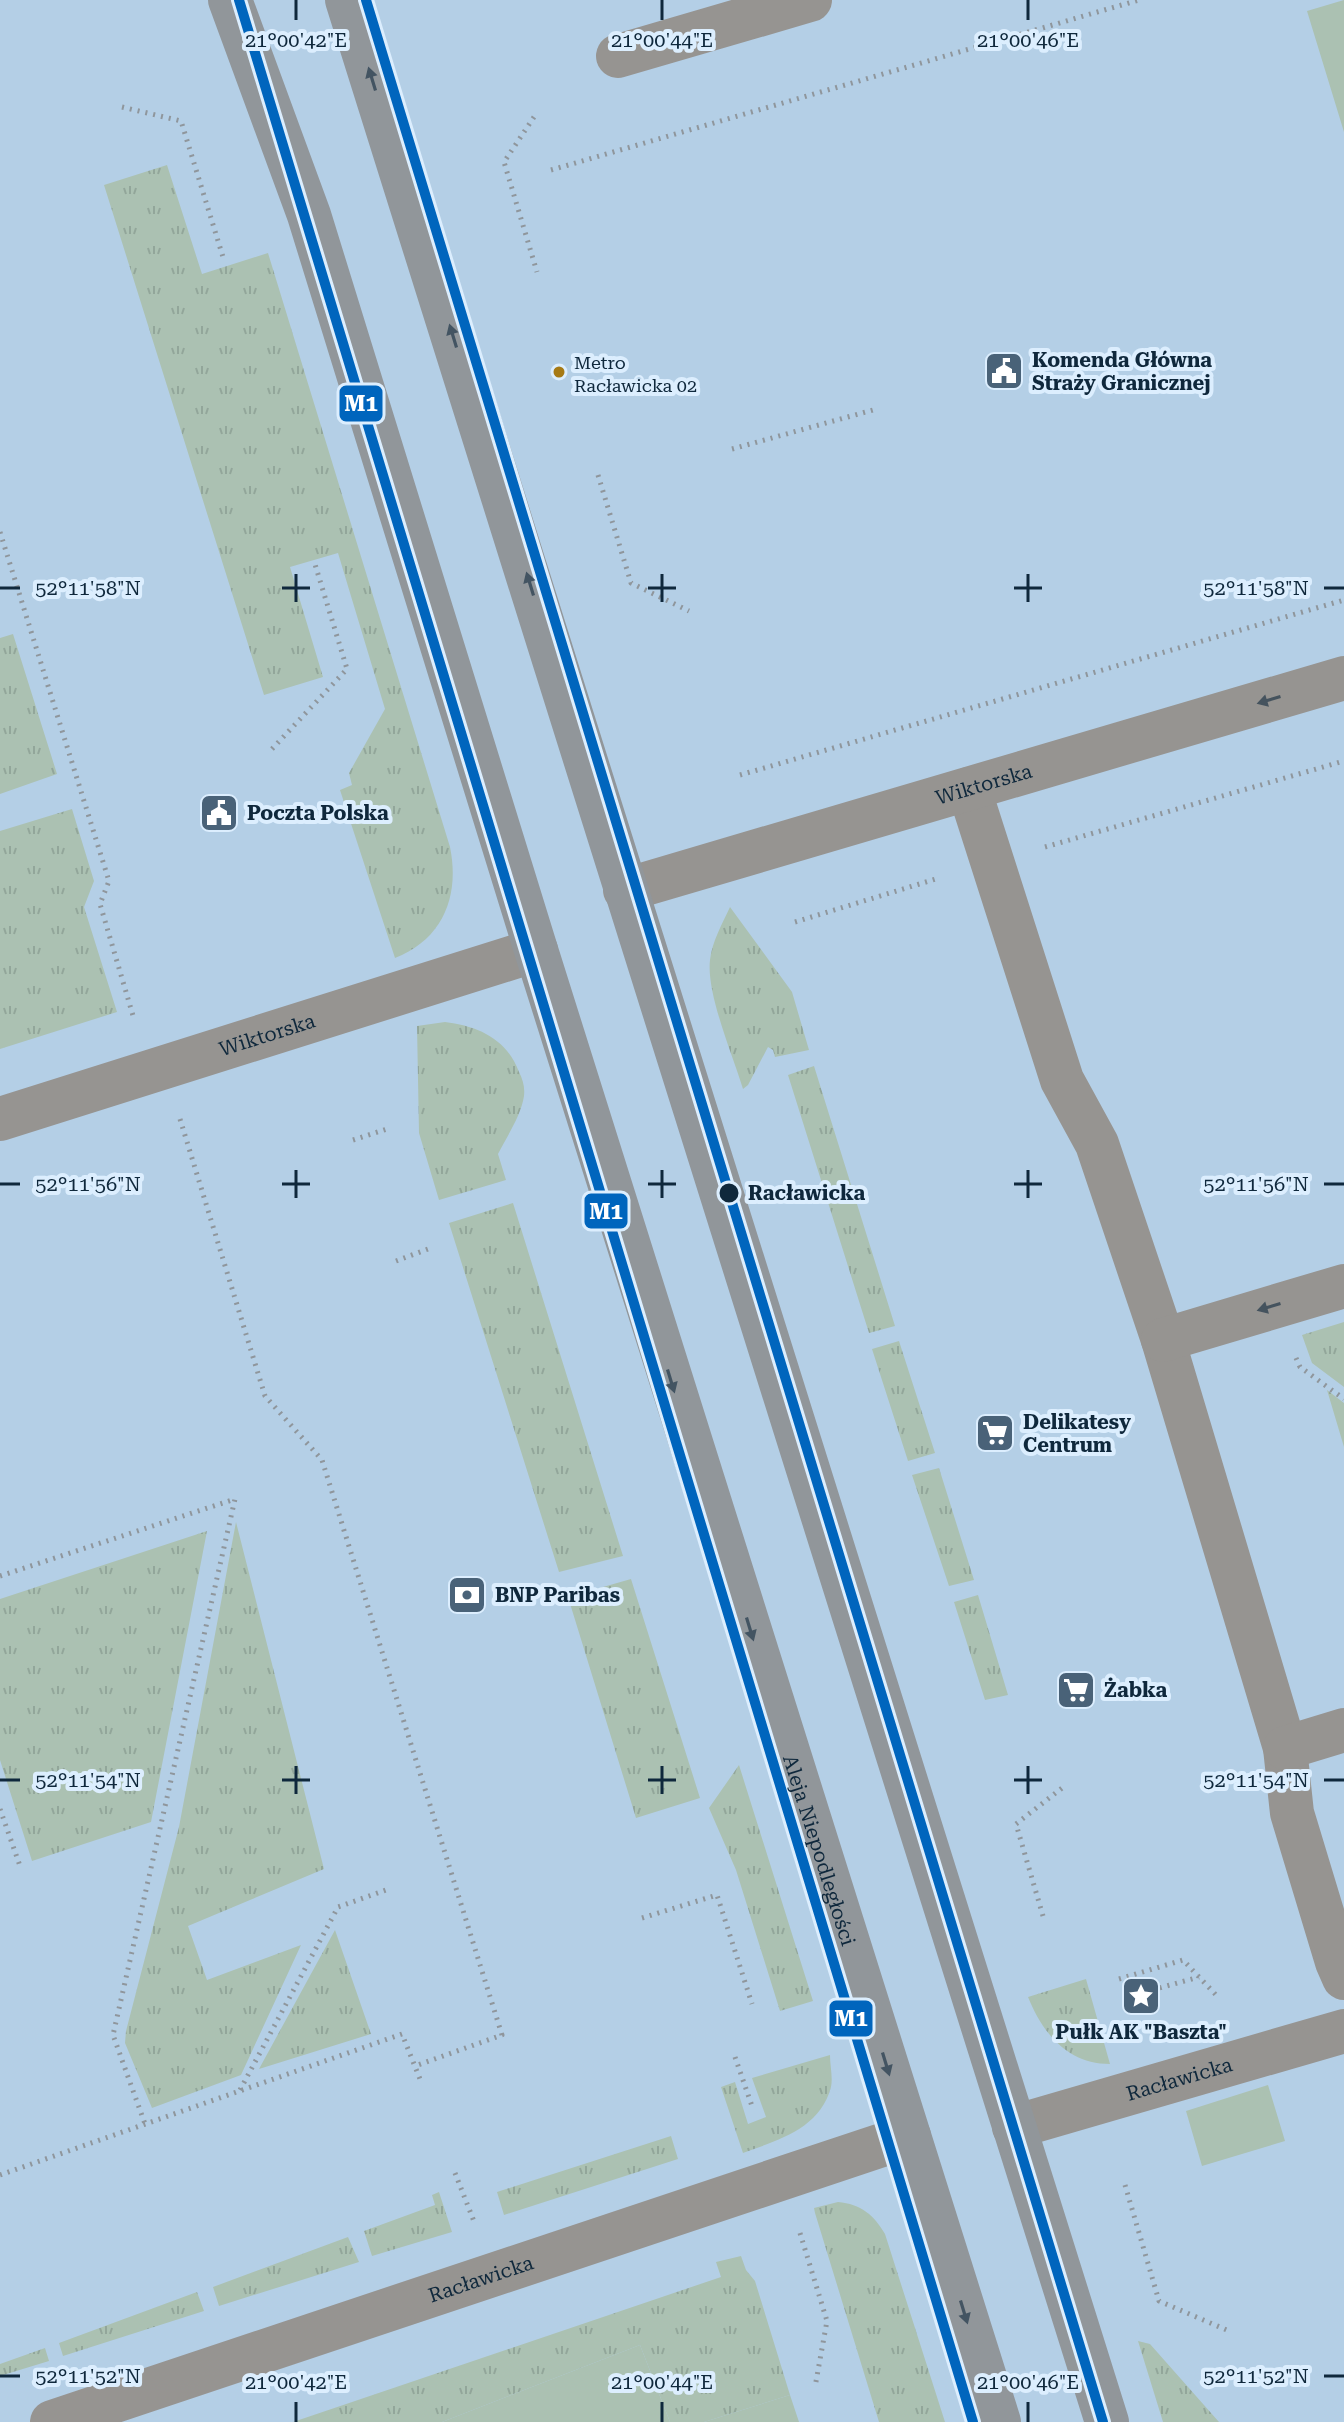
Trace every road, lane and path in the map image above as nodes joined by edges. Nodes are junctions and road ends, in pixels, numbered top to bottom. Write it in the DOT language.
graph roads {
  1 [pos="230,0"];
  2 [pos="347,0"];
  3 [pos="810,0"];
  4 [pos="1139,0"];
  5 [pos="618,56"];
  6 [pos="122,107"];
  7 [pos="534,117"];
  8 [pos="551,170"];
  9 [pos="223,257"];
  10 [pos="537,272"];
  11 [pos="873,410"];
  12 [pos="732,449"];
  13 [pos="598,475"];
  14 [pos="0,532"];
  15 [pos="314,561"];
  16 [pos="1344,600"];
  17 [pos="689,611"];
  18 [pos="1344,678"];
  19 [pos="272,749"];
  20 [pos="1344,761"];
  21 [pos="740,775"];
  22 [pos="969,789"];
  23 [pos="991,862"];
  24 [pos="625,890"];
  25 [pos="795,922"];
  26 [pos="536,950"];
  27 [pos="136,1024"];
  28 [pos="179,1115"];
  29 [pos="0,1119"];
  30 [pos="390,1128"];
  31 [pos="353,1140"];
  32 [pos="428,1249"];
  33 [pos="396,1261"];
  34 [pos="1344,1286"];
  35 [pos="1163,1340"];
  36 [pos="0,1576"];
  37 [pos="1344,1730"];
  38 [pos="1285,1748"];
  39 [pos="1062,1788"];
  40 [pos="0,1809"];
  41 [pos="20,1866"];
  42 [pos="386,1890"];
  43 [pos="1043,1916"];
  44 [pos="642,1918"];
  45 [pos="1200,1977"];
  46 [pos="1344,1978"];
  47 [pos="1119,1979"];
  48 [pos="1152,1990"];
  49 [pos="1217,1996"];
  50 [pos="752,2004"];
  51 [pos="1344,2031"];
  52 [pos="735,2057"];
  53 [pos="415,2066"];
  54 [pos="422,2084"];
  55 [pos="239,2090"];
  56 [pos="753,2109"];
  57 [pos="145,2124"];
  58 [pos="1014,2127"];
  59 [pos="909,2136"];
  60 [pos="455,2173"];
  61 [pos="0,2175"];
  62 [pos="1125,2185"];
  63 [pos="800,2230"];
  64 [pos="478,2232"];
  65 [pos="1229,2331"];
  66 [pos="815,2387"];
  67 [pos="52,2422"];
  68 [pos="999,2422"];
  69 [pos="1107,2422"];
  1 -- 26 [label="main road, Aleja Niepodległości"];
  24 -- 2 [label="main road, one-way"];
  3 -- 5 [label="street"];
  4 -- 8 [label="path"];
  6 -- 9 [label="path"];
  7 -- 10 [label="path"];
  11 -- 12 [label="path"];
  13 -- 17 [label="path"];
  14 -- 27 [label="path"];
  15 -- 19 [label="path"];
  16 -- 21 [label="path"];
  18 -- 22 [label="street, Wiktorska, one-way"];
  20 -- 23 [label="path"];
  22 -- 23 [label="street"];
  22 -- 24 [label="street, Wiktorska"];
  23 -- 25 [label="path"];
  23 -- 35 [label="street"];
  24 -- 58 [label="main road"];
  26 -- 29 [label="street, Wiktorska"];
  26 -- 59 [label="main road, Aleja Niepodległości, one-way"];
  28 -- 53 [label="path"];
  30 -- 31 [label="path"];
  32 -- 33 [label="path"];
  34 -- 35 [label="street, one-way"];
  35 -- 38 [label="street"];
  36 -- 57 [label="path"];
  37 -- 38 [label="street"];
  38 -- 46 [label="street"];
  39 -- 43 [label="path"];
  40 -- 41 [label="path"];
  42 -- 55 [label="path"];
  44 -- 50 [label="path"];
  45 -- 47 [label="path"];
  45 -- 48 [label="path"];
  45 -- 49 [label="path"];
  51 -- 58 [label="street, Racławicka"];
  52 -- 56 [label="path"];
  53 -- 54 [label="path"];
  53 -- 55 [label="path"];
  55 -- 57 [label="path"];
  57 -- 61 [label="path"];
  58 -- 69 [label="main road"];
  59 -- 67 [label="street, Racławicka"];
  59 -- 68 [label="main road, Aleja Niepodległości, one-way"];
  60 -- 64 [label="path"];
  62 -- 65 [label="path"];
  63 -- 66 [label="path"];
}
